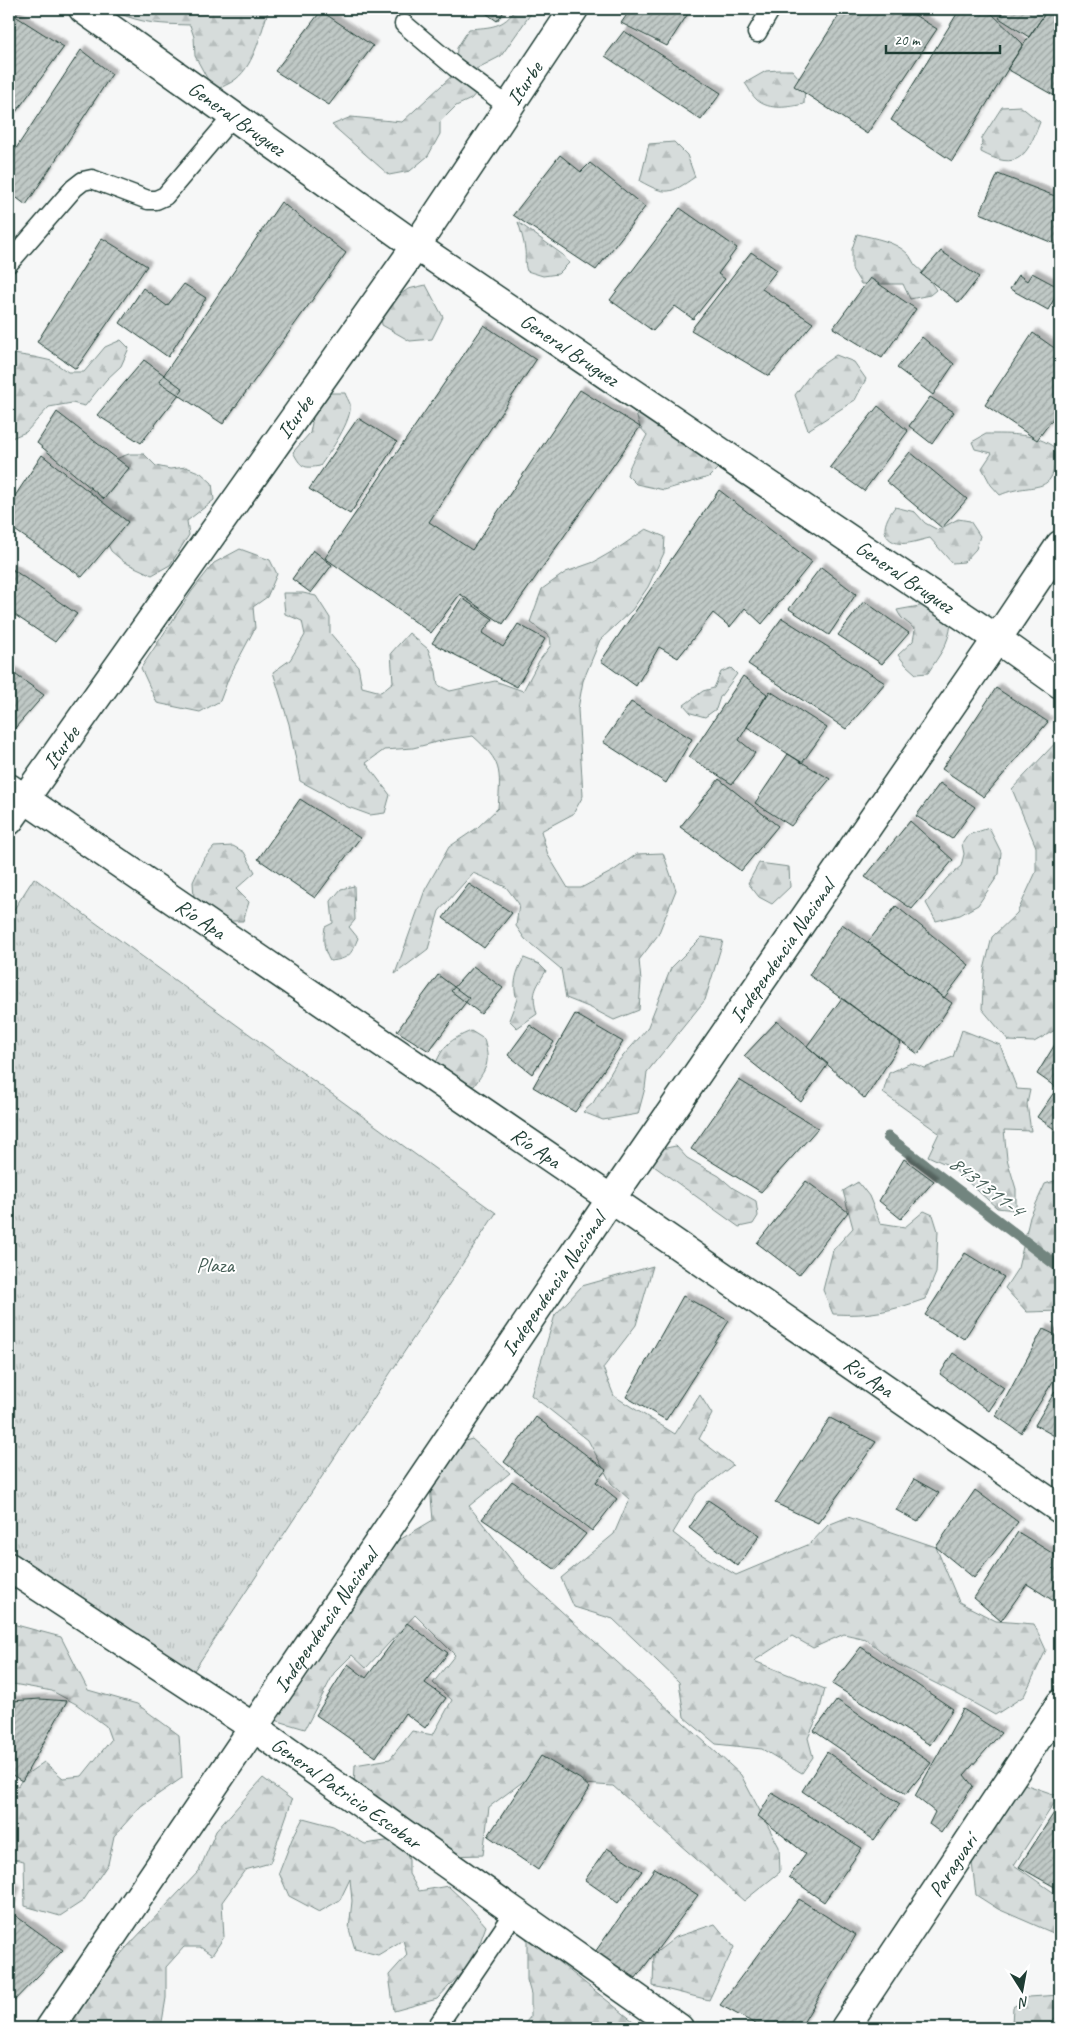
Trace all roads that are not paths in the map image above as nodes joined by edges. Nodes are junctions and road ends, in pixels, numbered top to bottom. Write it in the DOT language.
graph roads {
  1 [pos="83,9"];
  2 [pos="574,9"];
  3 [pos="771,9"];
  4 [pos="404,24"];
  5 [pos="757,33"];
  6 [pos="509,107"];
  7 [pos="233,116"];
  8 [pos="416,246"];
  9 [pos="9,263"];
  10 [pos="1060,545"];
  11 [pos="997,639"];
  12 [pos="1060,684"];
  13 [pos="16,793"];
  14 [pos="9,821"];
  15 [pos="611,1199"];
  16 [pos="1060,1510"];
  17 [pos="9,1566"];
  18 [pos="1060,1704"];
  19 [pos="253,1727"];
  20 [pos="515,1912"];
  21 [pos="50,2028"];
  22 [pos="436,2028"];
  23 [pos="679,2028"];
  24 [pos="845,2028"];
  1 -- 7 [label="street, General Bruguez"];
  2 -- 6 [label="street, Iturbe"];
  3 -- 5 [label="lane"];
  4 -- 6 [label="lane"];
  6 -- 8 [label="street, Iturbe"];
  7 -- 8 [label="street, General Bruguez"];
  7 -- 9 [label="lane"];
  8 -- 11 [label="street, General Bruguez"];
  8 -- 13 [label="street, Iturbe"];
  10 -- 11 [label="street, Independencia Nacional"];
  11 -- 12 [label="street, General Bruguez"];
  11 -- 15 [label="street, Independencia Nacional"];
  13 -- 14 [label="street, Iturbe"];
  13 -- 15 [label="street, Río Apa"];
  15 -- 16 [label="street, Río Apa"];
  15 -- 19 [label="street, Independencia Nacional"];
  17 -- 19 [label="street, General Patricio Escobar"];
  18 -- 24 [label="street, Paraguarí"];
  19 -- 20 [label="street, General Patricio Escobar"];
  19 -- 21 [label="street, Independencia Nacional"];
  20 -- 22 [label="lane"];
  20 -- 23 [label="street, General Patricio Escobar"];
}
